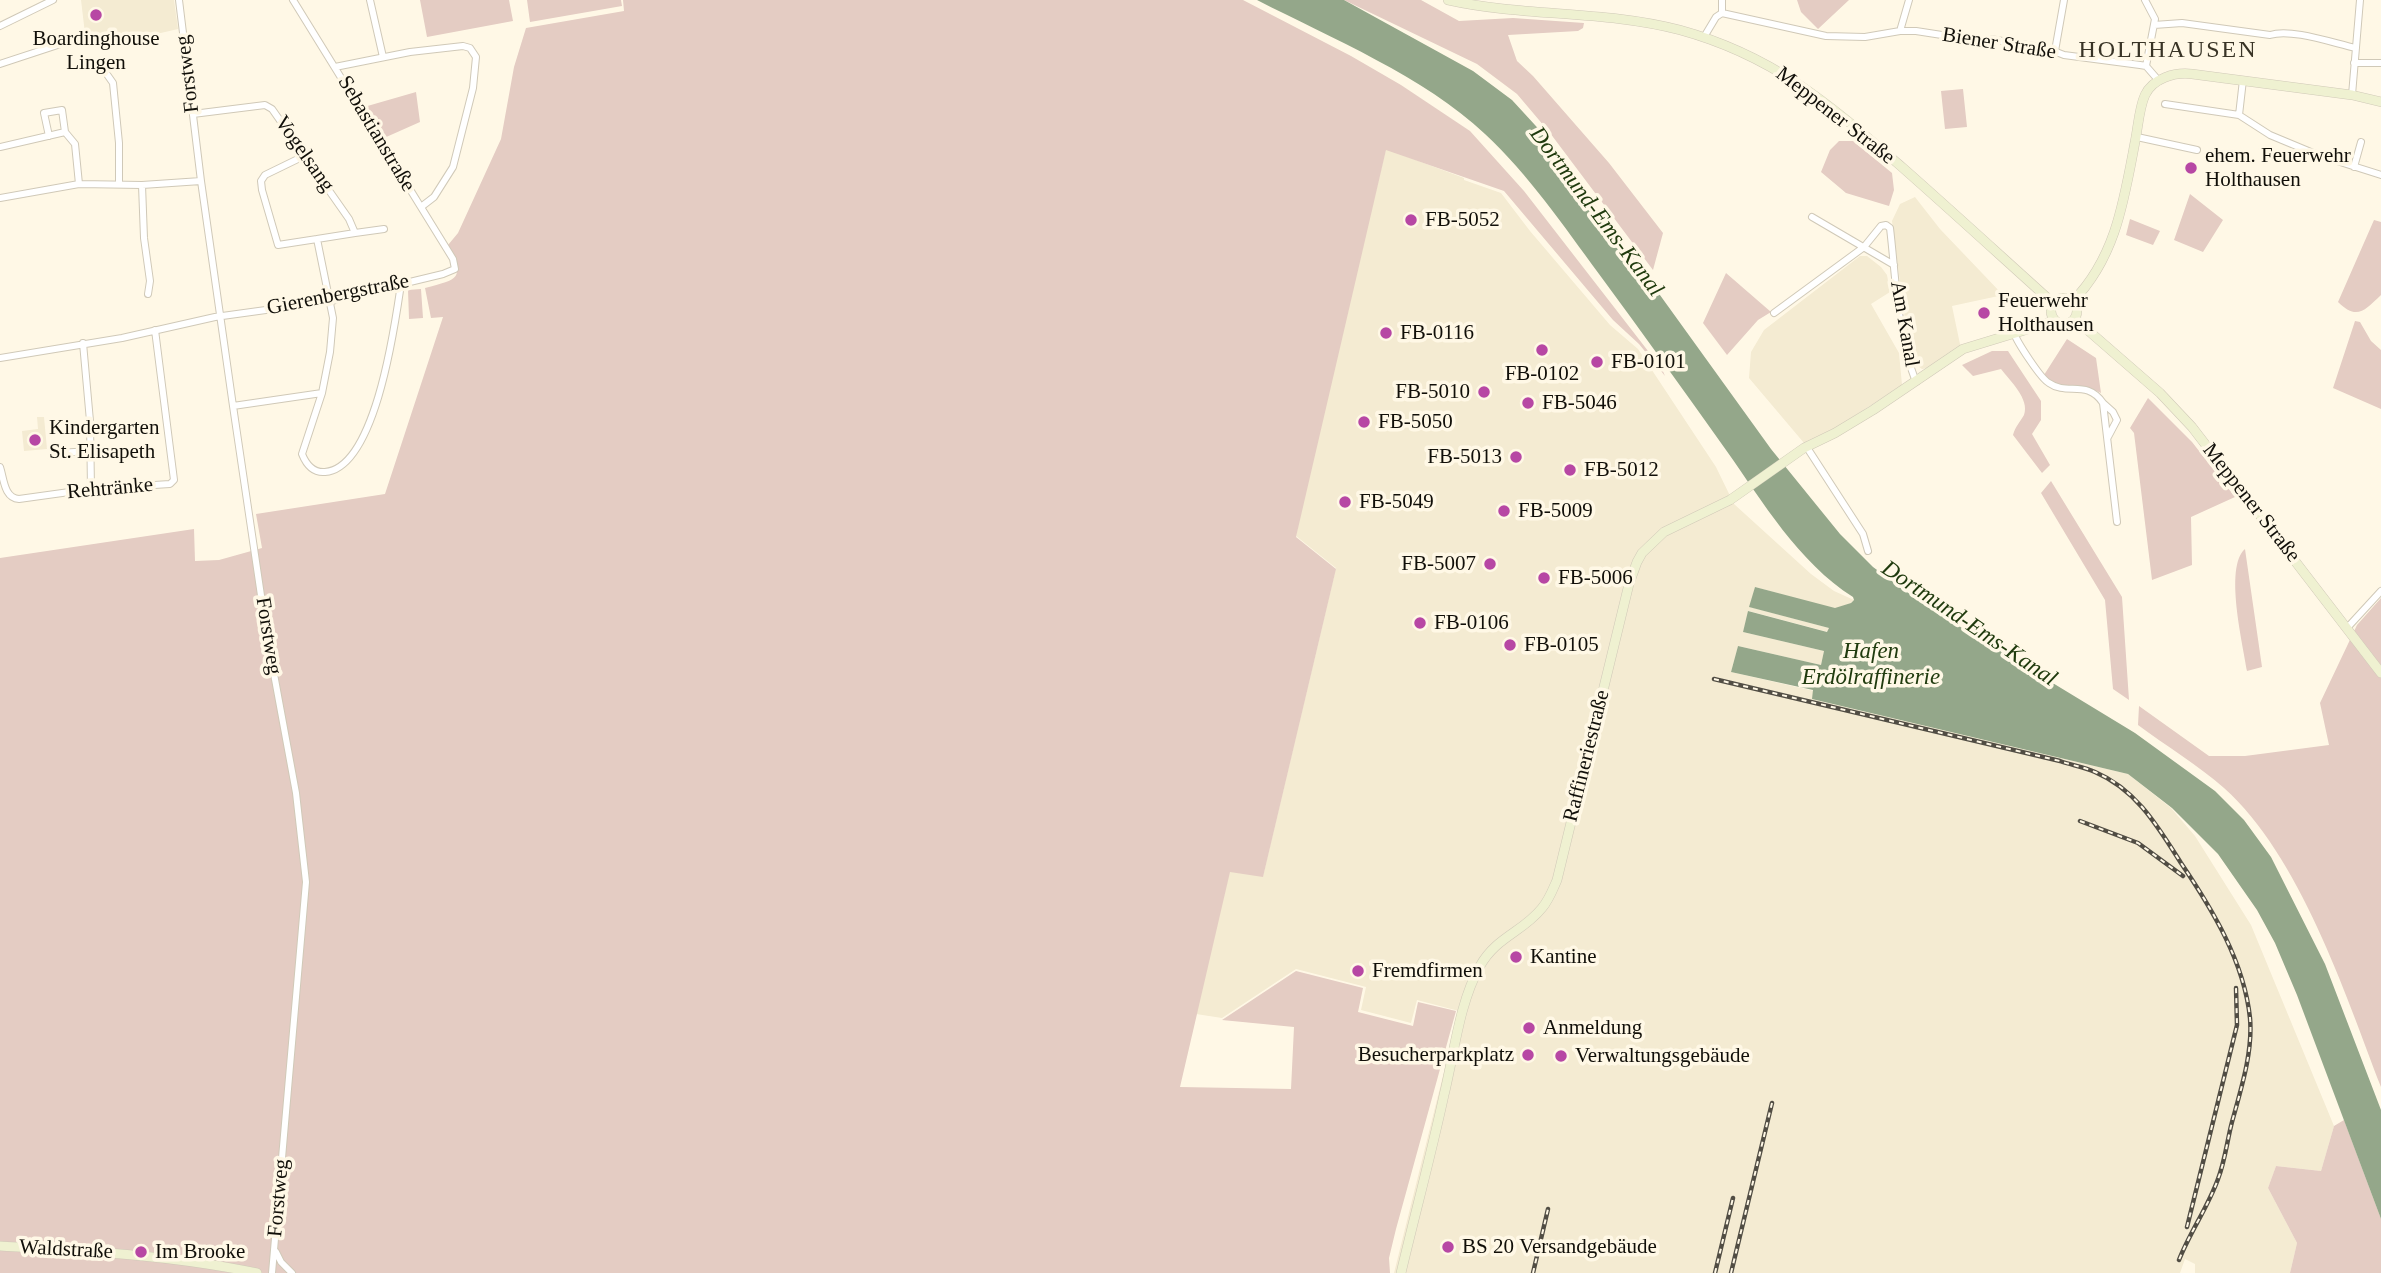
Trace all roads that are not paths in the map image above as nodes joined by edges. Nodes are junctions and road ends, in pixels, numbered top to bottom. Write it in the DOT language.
graph roads {
  1 [pos="53,0"];
  2 [pos="180,0"];
  3 [pos="293,0"];
  4 [pos="370,0"];
  5 [pos="1448,0"];
  6 [pos="1722,0"];
  7 [pos="1909,0"];
  8 [pos="2064,0"];
  9 [pos="2145,0"];
  10 [pos="2360,0"];
  11 [pos="1722,13"];
  12 [pos="2154,25"];
  13 [pos="0,26"];
  14 [pos="1900,31"];
  15 [pos="82,37"];
  16 [pos="1704,37"];
  17 [pos="2356,48"];
  18 [pos="2055,51"];
  19 [pos="383,57"];
  20 [pos="2354,63"];
  21 [pos="2381,63"];
  22 [pos="0,64"];
  23 [pos="2146,66"];
  24 [pos="335,67"];
  25 [pos="106,73"];
  26 [pos="2243,80"];
  27 [pos="2160,81"];
  28 [pos="2352,95"];
  29 [pos="2381,102"];
  30 [pos="2165,104"];
  31 [pos="193,114"];
  32 [pos="2239,115"];
  33 [pos="65,132"];
  34 [pos="49,136"];
  35 [pos="2137,137"];
  36 [pos="2361,142"];
  37 [pos="0,147"];
  38 [pos="2197,150"];
  39 [pos="304,156"];
  40 [pos="2354,167"];
  41 [pos="2381,175"];
  42 [pos="201,181"];
  43 [pos="79,184"];
  44 [pos="119,184"];
  45 [pos="142,185"];
  46 [pos="0,198"];
  47 [pos="421,207"];
  48 [pos="1812,217"];
  49 [pos="384,229"];
  50 [pos="355,233"];
  51 [pos="317,239"];
  52 [pos="1864,247"];
  53 [pos="1894,265"];
  54 [pos="455,269"];
  55 [pos="401,284"];
  56 [pos="148,294"];
  57 [pos="331,300"];
  58 [pos="2073,301"];
  59 [pos="2053,303"];
  60 [pos="1774,313"];
  61 [pos="221,317"];
  62 [pos="2075,318"];
  63 [pos="2054,319"];
  64 [pos="155,330"];
  65 [pos="2014,334"];
  66 [pos="83,343"];
  67 [pos="0,358"];
  68 [pos="1916,382"];
  69 [pos="322,393"];
  70 [pos="2103,403"];
  71 [pos="233,406"];
  72 [pos="2108,437"];
  73 [pos="1806,446"];
  74 [pos="91,451"];
  75 [pos="58,453"];
  76 [pos="0,467"];
  77 [pos="92,489"];
  78 [pos="2117,522"];
  79 [pos="1868,551"];
  80 [pos="2381,591"];
  81 [pos="2347,628"];
  82 [pos="2381,673"];
  83 [pos="0,1247"];
  84 [pos="275,1247"];
  85 [pos="232,1268"];
  86 [pos="243,1273"];
  87 [pos="257,1273"];
  88 [pos="272,1273"];
  89 [pos="292,1273"];
  90 [pos="1401,1273"];
  1 -- 13 [label="street"];
  2 -- 31 [label="street, Forstweg"];
  3 -- 24 [label="street, Sebastianstraße"];
  4 -- 19 [label="street"];
  5 -- 16 [label="street, Meppener Straße"];
  6 -- 11 [label="street"];
  7 -- 14 [label="street"];
  8 -- 18 [label="street"];
  9 -- 12 [label="street"];
  10 -- 17 [label="street"];
  11 -- 14 [label="street, Biener Straße"];
  11 -- 16 [label="street"];
  12 -- 17 [label="street"];
  12 -- 23 [label="street"];
  14 -- 18 [label="street, Biener Straße"];
  15 -- 22 [label="street"];
  16 -- 59 [label="street, Meppener Straße"];
  17 -- 20 [label="street"];
  18 -- 23 [label="street, Biener Straße"];
  19 -- 24 [label="street"];
  19 -- 47 [label="street"];
  20 -- 21 [label="street"];
  20 -- 28 [label="street"];
  23 -- 27 [label="street"];
  24 -- 47 [label="street, Sebastianstraße"];
  25 -- 44 [label="street"];
  26 -- 27 [label="street"];
  26 -- 28 [label="street"];
  26 -- 32 [label="street"];
  27 -- 35 [label="street"];
  28 -- 29 [label="street"];
  30 -- 32 [label="street"];
  31 -- 39 [label="street, Vogelsang"];
  31 -- 42 [label="street, Forstweg"];
  32 -- 40 [label="street"];
  33 -- 34 [label="street"];
  33 -- 34 [label="street"];
  33 -- 43 [label="street"];
  34 -- 37 [label="street"];
  35 -- 38 [label="street"];
  35 -- 58 [label="street"];
  36 -- 40 [label="street"];
  39 -- 50 [label="street, Vogelsang"];
  39 -- 51 [label="street"];
  40 -- 41 [label="street"];
  42 -- 45 [label="street"];
  42 -- 61 [label="street, Forstweg"];
  43 -- 44 [label="street"];
  43 -- 46 [label="street"];
  44 -- 45 [label="street"];
  45 -- 56 [label="street"];
  47 -- 54 [label="street, Sebastianstraße"];
  48 -- 52 [label="street, Am Kanal"];
  49 -- 50 [label="street"];
  50 -- 51 [label="street"];
  51 -- 57 [label="street"];
  52 -- 53 [label="street, Am Kanal"];
  52 -- 53 [label="street, Am Kanal"];
  52 -- 60 [label="street, Am Kanal"];
  53 -- 68 [label="street, Am Kanal"];
  54 -- 55 [label="street, Gierenbergstraße"];
  55 -- 57 [label="street, Gierenbergstraße"];
  55 -- 69 [label="street"];
  57 -- 61 [label="street, Gierenbergstraße"];
  57 -- 69 [label="street"];
  58 -- 59 [label="street"];
  58 -- 62 [label="street"];
  59 -- 63 [label="street"];
  61 -- 64 [label="street"];
  61 -- 71 [label="street, Forstweg"];
  62 -- 63 [label="street"];
  62 -- 81 [label="street, Meppener Straße"];
  63 -- 65 [label="street, Raffineriestraße"];
  64 -- 66 [label="street"];
  64 -- 77 [label="street, Rehtränke"];
  65 -- 68 [label="street, Raffineriestraße"];
  65 -- 70 [label="street"];
  66 -- 67 [label="street"];
  66 -- 74 [label="street"];
  68 -- 73 [label="street, Raffineriestraße"];
  69 -- 71 [label="street"];
  70 -- 72 [label="street"];
  70 -- 72 [label="street"];
  71 -- 84 [label="street, Forstweg"];
  72 -- 78 [label="street"];
  73 -- 79 [label="street"];
  73 -- 90 [label="street, Raffineriestraße"];
  74 -- 75 [label="street"];
  74 -- 77 [label="street"];
  76 -- 77 [label="street, Rehtränke"];
  80 -- 81 [label="street"];
  81 -- 82 [label="street, Meppener Straße"];
  83 -- 85 [label="street, Waldstraße"];
  84 -- 88 [label="street, Forstweg"];
  84 -- 89 [label="street"];
  85 -- 86 [label="street"];
  85 -- 87 [label="street, Waldstraße"];
}
